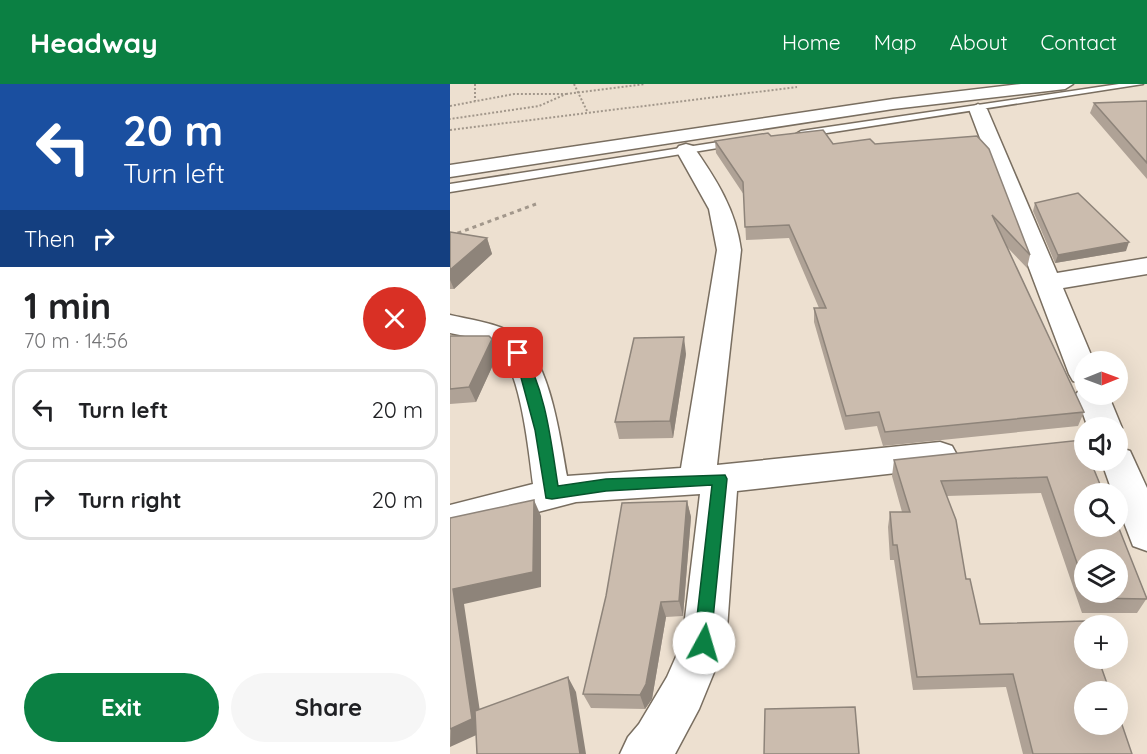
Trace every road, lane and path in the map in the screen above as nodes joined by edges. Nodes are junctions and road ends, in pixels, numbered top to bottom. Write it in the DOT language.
graph roads {
  1 [pos="475,84"];
  2 [pos="574,84"];
  3 [pos="645,84"];
  4 [pos="760,84"];
  5 [pos="1065,84"];
  6 [pos="1138,84"];
  7 [pos="799,87"];
  8 [pos="765,90"];
  9 [pos="579,92"];
  10 [pos="566,94"];
  11 [pos="475,101"];
  12 [pos="450,106"];
  13 [pos="978,109"];
  14 [pos="587,111"];
  15 [pos="450,119"];
  16 [pos="450,130"];
  17 [pos="789,135"];
  18 [pos="755,140"];
  19 [pos="686,150"];
  20 [pos="450,171"];
  21 [pos="450,188"];
  22 [pos="547,200"];
  23 [pos="450,236"];
  24 [pos="1147,266"];
  25 [pos="1049,282"];
  26 [pos="450,324"];
  27 [pos="1075,351"];
  28 [pos="967,452"];
  29 [pos="1122,471"];
  30 [pos="709,480"];
  31 [pos="552,493"];
  32 [pos="450,520"];
  33 [pos="1147,535"];
  34 [pos="645,754"];
  1 -- 11 [label="path"];
  2 -- 9 [label="path"];
  3 -- 9 [label="path"];
  4 -- 8 [label="path"];
  5 -- 20 [label="street"];
  6 -- 13 [label="lane"];
  7 -- 8 [label="path"];
  8 -- 14 [label="path"];
  9 -- 10 [label="path"];
  9 -- 14 [label="path"];
  10 -- 11 [label="path"];
  10 -- 15 [label="path"];
  11 -- 12 [label="path"];
  13 -- 17 [label="lane"];
  13 -- 25 [label="street"];
  14 -- 16 [label="path"];
  18 -- 19 [label="lane"];
  19 -- 21 [label="lane"];
  19 -- 30 [label="street"];
  22 -- 23 [label="path"];
  24 -- 25 [label="street"];
  25 -- 27 [label="street"];
  26 -- 31 [label="street"];
  28 -- 30 [label="street"];
  29 -- 33 [label="street"];
  30 -- 31 [label="street"];
  30 -- 34 [label="street"];
  31 -- 32 [label="street"];
}
